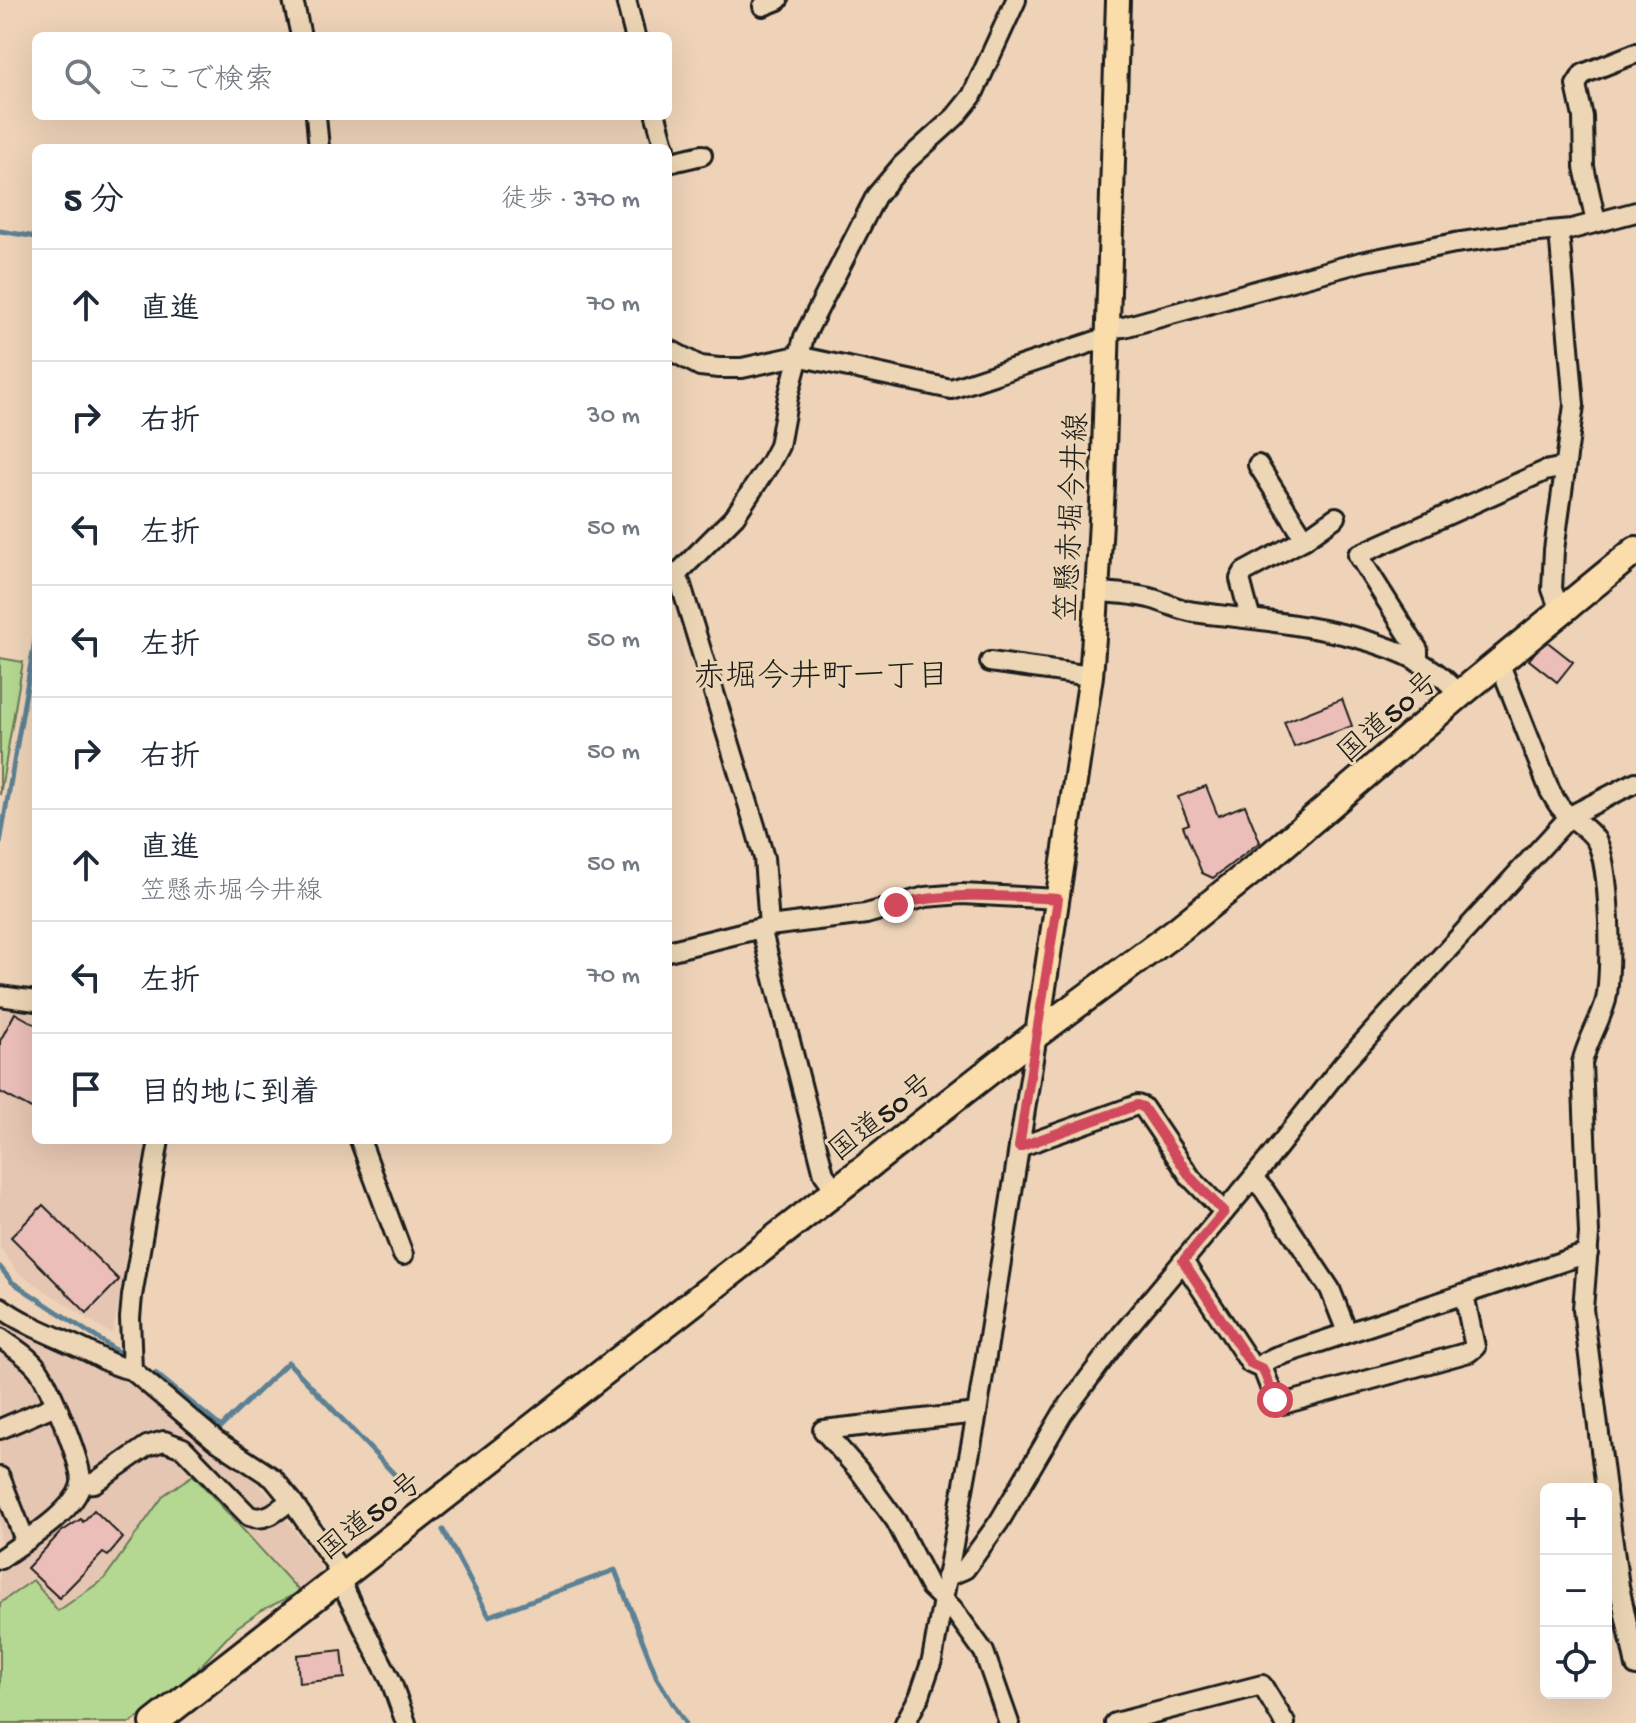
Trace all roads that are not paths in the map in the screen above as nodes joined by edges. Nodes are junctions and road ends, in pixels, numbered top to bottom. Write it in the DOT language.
graph roads {
  1 [pos="293,0"];
  2 [pos="626,0"];
  3 [pos="1016,0"];
  4 [pos="1118,0"];
  5 [pos="300,32"];
  6 [pos="634,32"];
  7 [pos="1636,53"];
  8 [pos="316,120"];
  9 [pos="657,120"];
  10 [pos="319,144"];
  11 [pos="664,144"];
  12 [pos="702,155"];
  13 [pos="672,161"];
  14 [pos="1636,212"];
  15 [pos="1596,222"];
  16 [pos="1559,231"];
  17 [pos="1108,333"];
  18 [pos="672,351"];
  19 [pos="797,356"];
  20 [pos="1258,465"];
  21 [pos="1564,467"];
  22 [pos="1336,517"];
  23 [pos="1305,539"];
  24 [pos="1636,550"];
  25 [pos="672,580"];
  26 [pos="1098,592"];
  27 [pos="1560,611"];
  28 [pos="1250,617"];
  29 [pos="990,662"];
  30 [pos="1418,662"];
  31 [pos="1499,662"];
  32 [pos="1091,676"];
  33 [pos="1459,695"];
  34 [pos="1636,782"];
  35 [pos="1570,816"];
  36 [pos="1058,899"];
  37 [pos="765,927"];
  38 [pos="672,950"];
  39 [pos="0,996"];
  40 [pos="32,1000"];
  41 [pos="1037,1034"];
  42 [pos="158,1144"];
  43 [pos="361,1144"];
  44 [pos="1019,1147"];
  45 [pos="1253,1178"];
  46 [pos="836,1191"];
  47 [pos="1224,1212"];
  48 [pos="1588,1253"];
  49 [pos="403,1255"];
  50 [pos="1183,1261"];
  51 [pos="1464,1294"];
  52 [pos="0,1307"];
  53 [pos="1347,1332"];
  54 [pos="0,1338"];
  55 [pos="1263,1369"];
  56 [pos="132,1370"];
  57 [pos="56,1405"];
  58 [pos="977,1413"];
  59 [pos="0,1429"];
  60 [pos="0,1477"];
  61 [pos="1605,1483"];
  62 [pos="81,1484"];
  63 [pos="291,1500"];
  64 [pos="1612,1535"];
  65 [pos="25,1540"];
  66 [pos="0,1559"];
  67 [pos="946,1577"];
  68 [pos="340,1578"];
  69 [pos="942,1599"];
  70 [pos="1636,1666"];
  71 [pos="154,1723"];
  72 [pos="406,1723"];
  73 [pos="905,1723"];
  74 [pos="1009,1723"];
  75 [pos="1115,1723"];
  76 [pos="1285,1723"];
  1 -- 5 [label="street"];
  2 -- 6 [label="street"];
  3 -- 19 [label="street"];
  4 -- 17 [label="main road, 笠懸赤堀今井線"];
  7 -- 15 [label="street"];
  8 -- 10 [label="street"];
  9 -- 11 [label="street"];
  12 -- 13 [label="street"];
  14 -- 15 [label="street"];
  15 -- 16 [label="street"];
  16 -- 17 [label="street"];
  16 -- 21 [label="street"];
  17 -- 19 [label="street"];
  17 -- 26 [label="main road, 笠懸赤堀今井線"];
  18 -- 19 [label="street"];
  19 -- 25 [label="street"];
  20 -- 23 [label="street"];
  21 -- 27 [label="street"];
  21 -- 30 [label="street"];
  22 -- 23 [label="street"];
  23 -- 28 [label="street"];
  24 -- 27 [label="highway, 国道50号"];
  25 -- 37 [label="street"];
  26 -- 28 [label="street"];
  26 -- 32 [label="main road, 笠懸赤堀今井線"];
  27 -- 31 [label="highway, 国道50号"];
  28 -- 30 [label="street"];
  29 -- 32 [label="street"];
  30 -- 33 [label="street"];
  31 -- 33 [label="highway, 国道50号"];
  31 -- 35 [label="street"];
  32 -- 36 [label="main road, 笠懸赤堀今井線"];
  33 -- 41 [label="highway, 国道50号"];
  34 -- 35 [label="street"];
  35 -- 45 [label="street"];
  35 -- 48 [label="street"];
  36 -- 37 [label="street"];
  36 -- 41 [label="main road, 笠懸赤堀今井線"];
  37 -- 38 [label="street"];
  37 -- 46 [label="street"];
  39 -- 40 [label="street"];
  41 -- 44 [label="street"];
  41 -- 46 [label="highway, 国道50号"];
  42 -- 56 [label="street"];
  43 -- 49 [label="street"];
  44 -- 47 [label="street"];
  44 -- 58 [label="street"];
  45 -- 47 [label="street"];
  45 -- 53 [label="street"];
  46 -- 68 [label="highway, 国道50号"];
  47 -- 50 [label="street"];
  48 -- 51 [label="street"];
  48 -- 61 [label="street"];
  50 -- 55 [label="street"];
  50 -- 67 [label="street"];
  51 -- 53 [label="street"];
  51 -- 55 [label="street"];
  52 -- 56 [label="street"];
  53 -- 55 [label="street"];
  54 -- 57 [label="street"];
  56 -- 63 [label="street"];
  57 -- 59 [label="street"];
  57 -- 62 [label="street"];
  58 -- 67 [label="street"];
  58 -- 69 [label="street"];
  60 -- 65 [label="street"];
  62 -- 63 [label="street"];
  62 -- 65 [label="street"];
  63 -- 68 [label="street"];
  64 -- 70 [label="street"];
  65 -- 66 [label="street"];
  67 -- 69 [label="street"];
  68 -- 71 [label="highway, 国道50号"];
  68 -- 72 [label="street"];
  69 -- 73 [label="street"];
  69 -- 74 [label="street"];
  75 -- 76 [label="street"];
}
